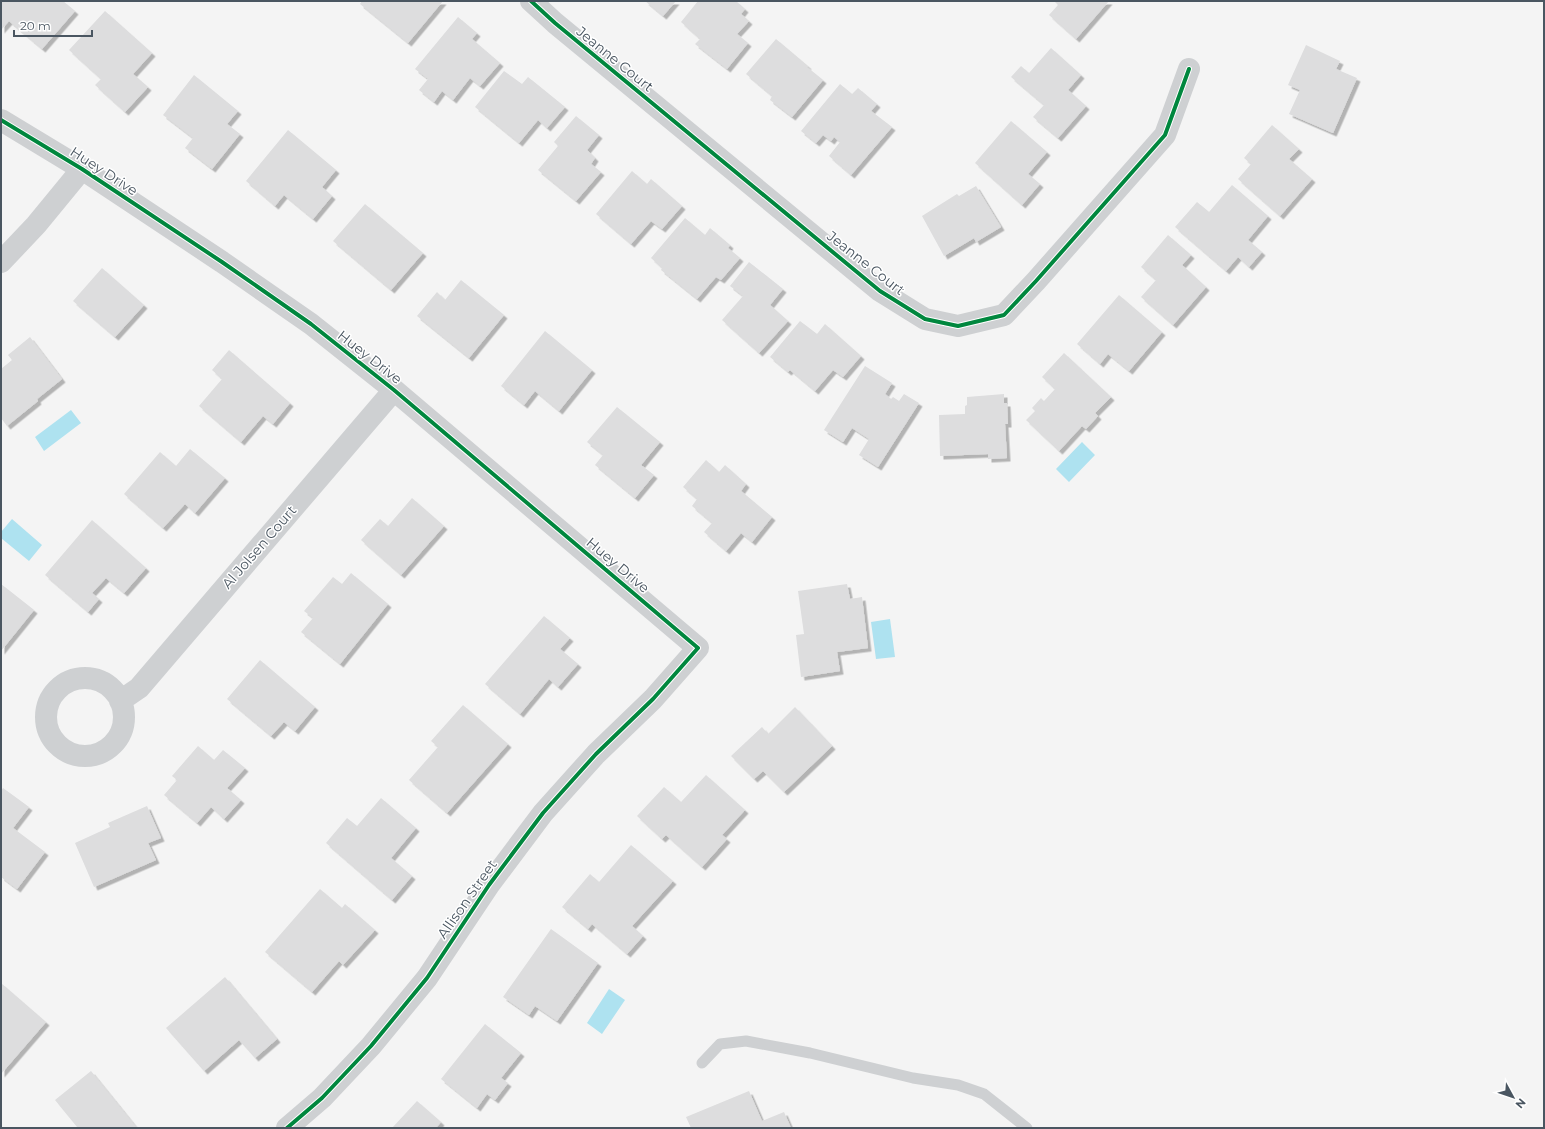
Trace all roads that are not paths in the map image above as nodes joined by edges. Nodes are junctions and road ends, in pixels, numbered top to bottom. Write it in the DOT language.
graph roads {
  1 [pos="531,1"];
  2 [pos="1189,69"];
  3 [pos="1,120"];
  4 [pos="82,169"];
  5 [pos="1,262"];
  6 [pos="394,390"];
  7 [pos="698,648"];
  8 [pos="120,701"];
  9 [pos="702,1063"];
  10 [pos="287,1128"];
  11 [pos="1027,1128"];
  1 -- 2 [label="street, Jeanne Court"];
  3 -- 4 [label="street, Huey Drive"];
  4 -- 5 [label="street"];
  4 -- 6 [label="street, Huey Drive"];
  6 -- 7 [label="street, Huey Drive"];
  6 -- 8 [label="street, Al Jolsen Court"];
  7 -- 10 [label="street, Allison Street"];
  9 -- 11 [label="lane"];
}
